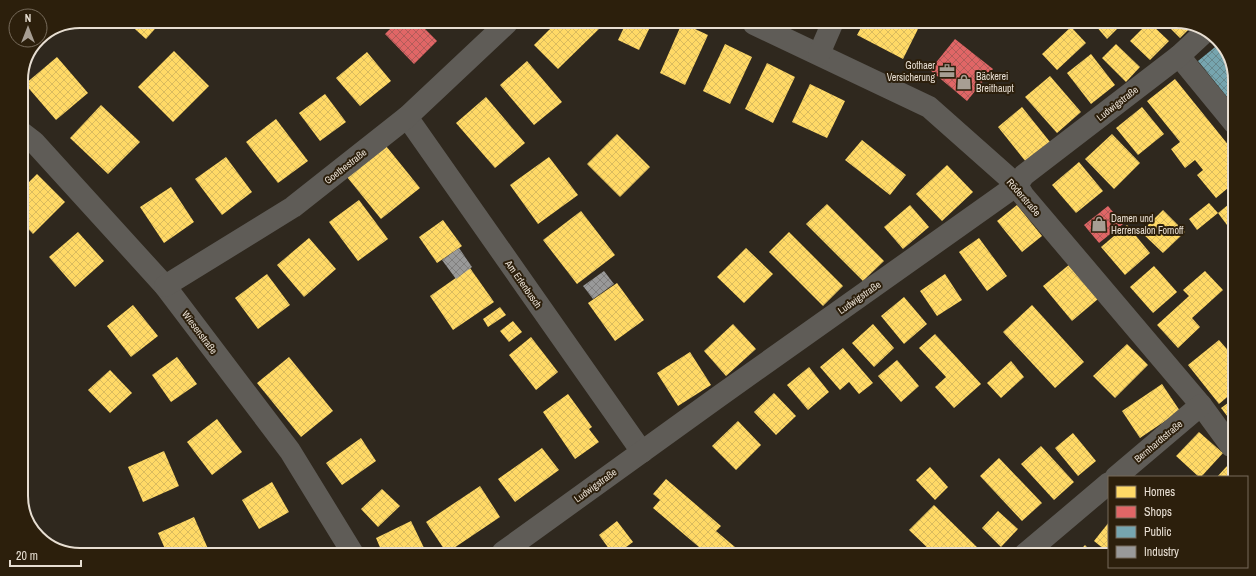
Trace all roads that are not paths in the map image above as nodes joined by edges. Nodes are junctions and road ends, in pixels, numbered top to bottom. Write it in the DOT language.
graph roads {
  1 [pos="502,28"];
  2 [pos="763,28"];
  3 [pos="830,28"];
  4 [pos="1202,35"];
  5 [pos="819,54"];
  6 [pos="1179,56"];
  7 [pos="1228,116"];
  8 [pos="407,117"];
  9 [pos="28,137"];
  10 [pos="1017,185"];
  11 [pos="165,286"];
  12 [pos="1201,404"];
  13 [pos="1228,442"];
  14 [pos="642,452"];
  15 [pos="1117,476"];
  16 [pos="1108,484"];
  17 [pos="350,548"];
  18 [pos="509,548"];
  19 [pos="1032,548"];
  1 -- 8 [label="street, Goethestraße"];
  2 -- 5 [label="street, Röderstraße"];
  3 -- 5 [label="street"];
  4 -- 6 [label="street, Ludwigstraße"];
  5 -- 10 [label="street, Röderstraße"];
  6 -- 7 [label="street"];
  6 -- 10 [label="street, Ludwigstraße"];
  8 -- 11 [label="street, Goethestraße"];
  8 -- 14 [label="street, Am Erlenbusch"];
  9 -- 11 [label="street, Wiesenstraße"];
  10 -- 12 [label="street, Röderstraße"];
  10 -- 14 [label="street, Ludwigstraße"];
  11 -- 17 [label="street, Wiesenstraße"];
  12 -- 13 [label="street, Röderstraße"];
  12 -- 15 [label="street, Bernhardtstraße"];
  14 -- 18 [label="street, Ludwigstraße"];
  16 -- 19 [label="street"];
}
